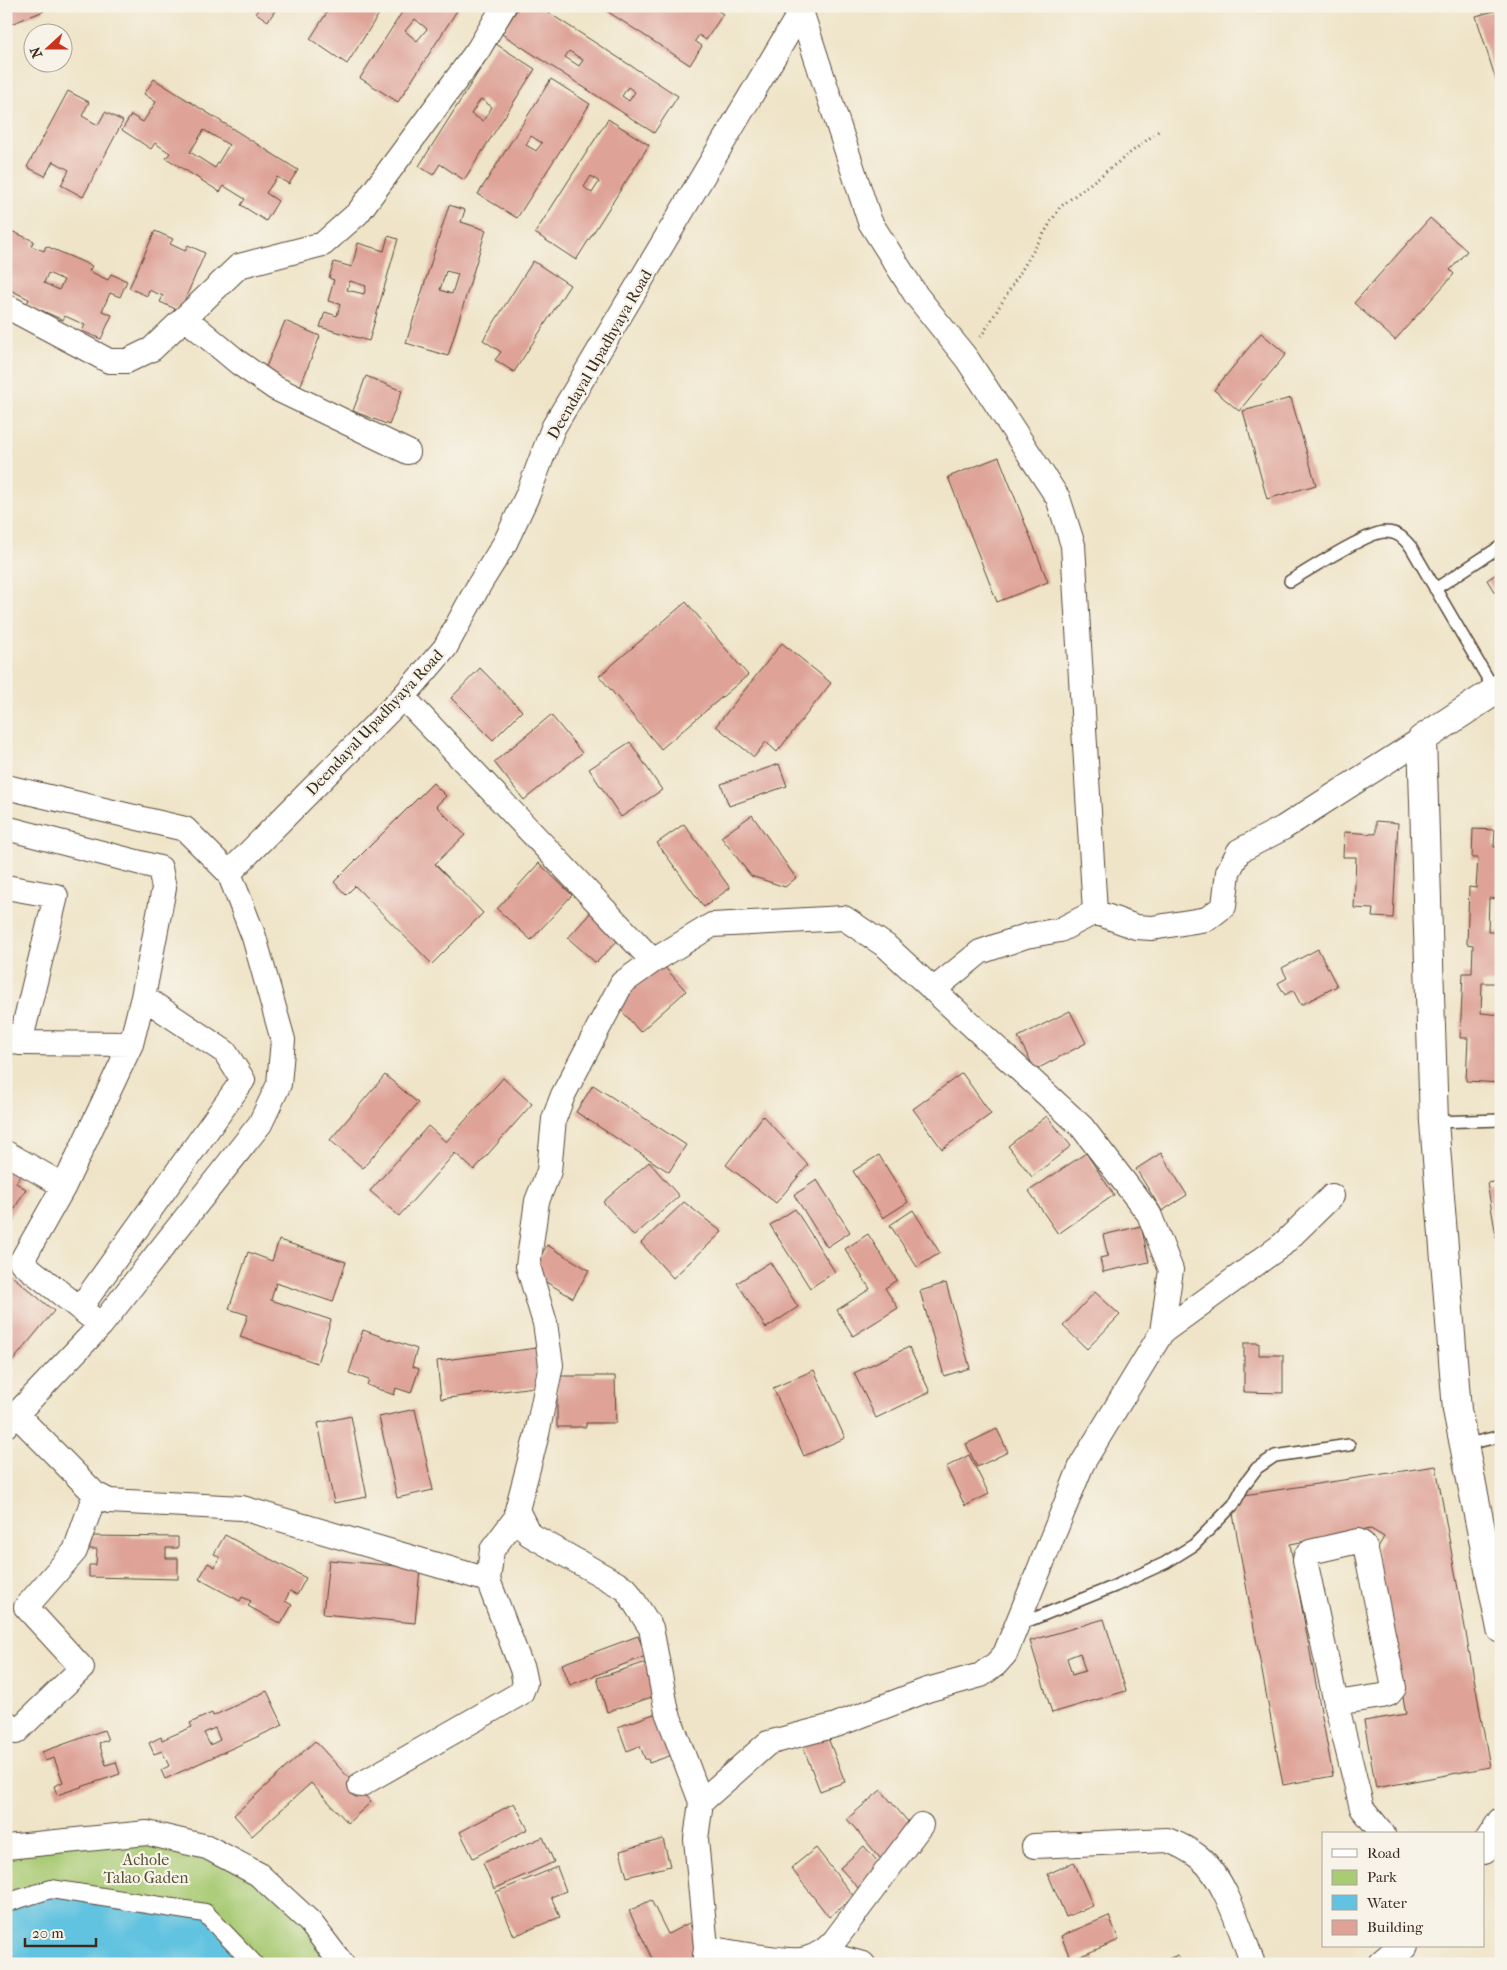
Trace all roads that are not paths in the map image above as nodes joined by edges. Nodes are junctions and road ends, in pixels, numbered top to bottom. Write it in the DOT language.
graph roads {
  1 [pos="504,6"];
  2 [pos="800,8"];
  3 [pos="6,306"];
  4 [pos="185,318"];
  5 [pos="408,452"];
  6 [pos="1501,546"];
  7 [pos="1290,581"];
  8 [pos="1435,589"];
  9 [pos="1498,689"];
  10 [pos="403,697"];
  11 [pos="1422,739"];
  12 [pos="6,787"];
  13 [pos="6,828"];
  14 [pos="230,873"];
  15 [pos="6,887"];
  16 [pos="1094,912"];
  17 [pos="653,961"];
  18 [pos="933,990"];
  19 [pos="143,997"];
  20 [pos="13,1038"];
  21 [pos="131,1044"];
  22 [pos="1501,1120"];
  23 [pos="1434,1122"];
  24 [pos="6,1153"];
  25 [pos="64,1186"];
  26 [pos="1332,1196"];
  27 [pos="80,1308"];
  28 [pos="101,1325"];
  29 [pos="1162,1332"];
  30 [pos="11,1420"];
  31 [pos="1501,1436"];
  32 [pos="1349,1445"];
  33 [pos="1464,1445"];
  34 [pos="95,1494"];
  35 [pos="519,1514"];
  36 [pos="488,1580"];
  37 [pos="1016,1625"];
  38 [pos="1501,1629"];
  39 [pos="1336,1703"];
  40 [pos="6,1722"];
  41 [pos="360,1785"];
  42 [pos="701,1802"];
  43 [pos="1501,1822"];
  44 [pos="921,1825"];
  45 [pos="1381,1832"];
  46 [pos="1034,1846"];
  47 [pos="6,1847"];
  48 [pos="1484,1848"];
  49 [pos="6,1902"];
  50 [pos="1401,1948"];
  51 [pos="823,1953"];
  52 [pos="705,1956"];
  53 [pos="254,1964"];
  54 [pos="342,1964"];
  55 [pos="863,1964"];
  56 [pos="1253,1964"];
  57 [pos="1382,1964"];
  1 -- 4 [label="street"];
  2 -- 10 [label="street, Deendayal Upadhyaya Road"];
  2 -- 16 [label="street"];
  3 -- 4 [label="street"];
  4 -- 5 [label="street"];
  6 -- 8 [label="lane"];
  7 -- 8 [label="lane"];
  8 -- 9 [label="lane"];
  9 -- 11 [label="street"];
  10 -- 14 [label="street, Deendayal Upadhyaya Road"];
  10 -- 17 [label="street"];
  11 -- 16 [label="street"];
  11 -- 23 [label="street"];
  12 -- 14 [label="street"];
  13 -- 19 [label="street"];
  14 -- 28 [label="street"];
  15 -- 20 [label="street"];
  16 -- 18 [label="street"];
  17 -- 18 [label="street"];
  17 -- 35 [label="street"];
  18 -- 29 [label="street"];
  19 -- 21 [label="street"];
  19 -- 27 [label="street"];
  20 -- 21 [label="street"];
  21 -- 25 [label="street"];
  22 -- 23 [label="lane"];
  23 -- 33 [label="street"];
  24 -- 25 [label="street"];
  25 -- 27 [label="street"];
  26 -- 29 [label="street"];
  27 -- 28 [label="street"];
  28 -- 30 [label="street"];
  29 -- 37 [label="street"];
  30 -- 34 [label="street"];
  31 -- 33 [label="lane"];
  32 -- 37 [label="lane"];
  33 -- 38 [label="street"];
  34 -- 36 [label="street"];
  34 -- 40 [label="street"];
  35 -- 36 [label="street"];
  35 -- 42 [label="street"];
  36 -- 41 [label="street"];
  37 -- 42 [label="street"];
  39 -- 39 [label="street"];
  39 -- 45 [label="street"];
  42 -- 52 [label="street"];
  43 -- 48 [label="street"];
  44 -- 51 [label="street"];
  46 -- 56 [label="street"];
  47 -- 54 [label="street"];
  49 -- 53 [label="street"];
  50 -- 57 [label="street"];
  51 -- 52 [label="street"];
  51 -- 55 [label="street"];
}
